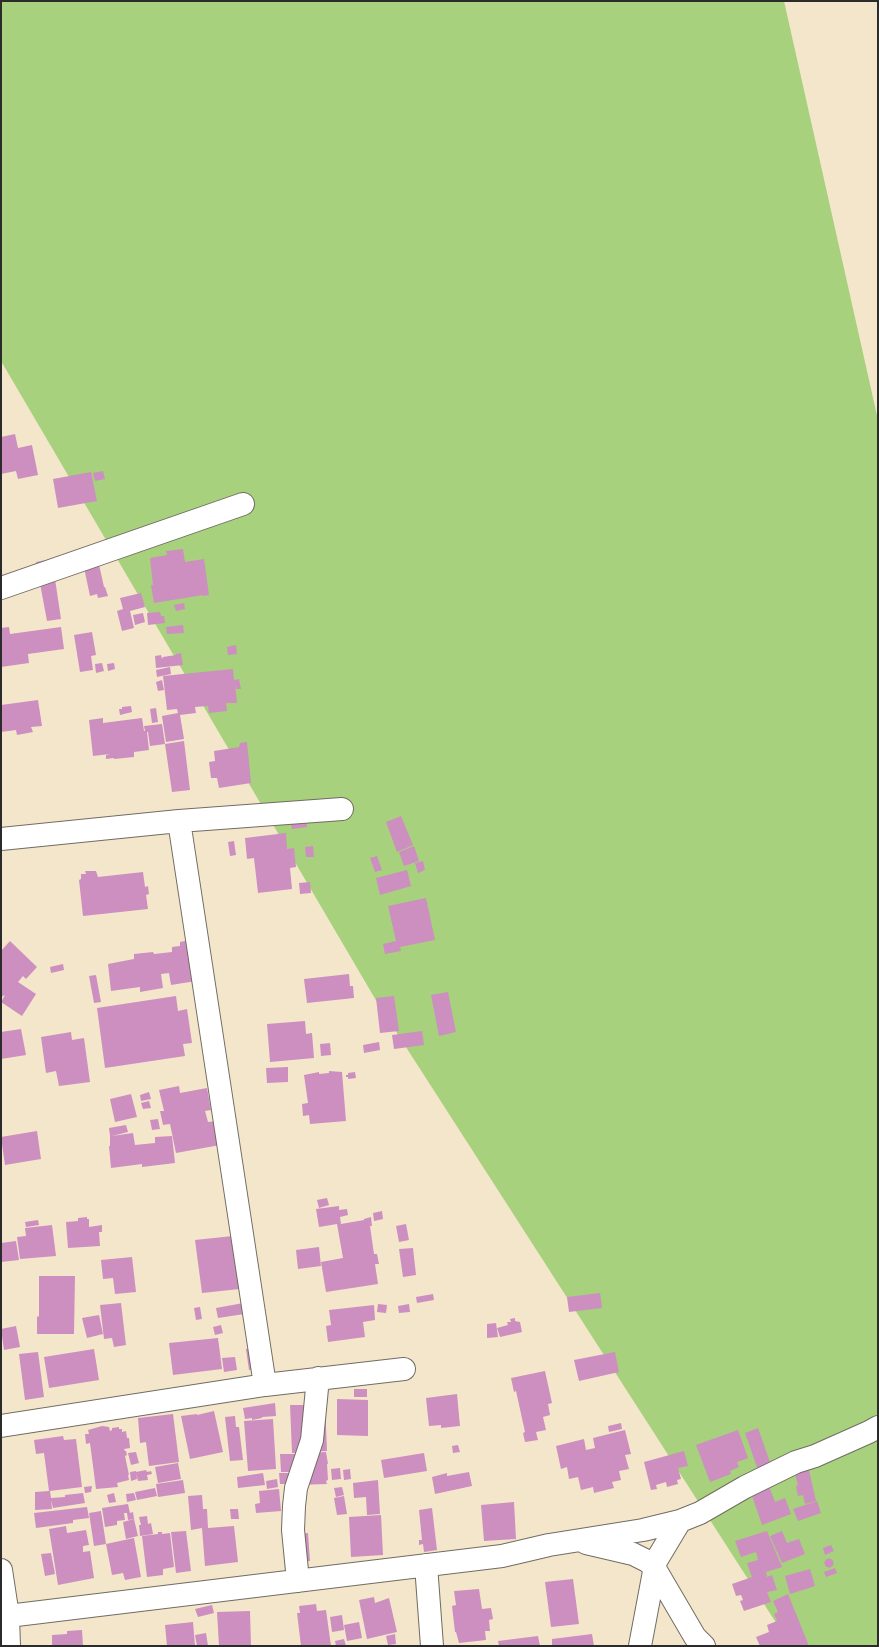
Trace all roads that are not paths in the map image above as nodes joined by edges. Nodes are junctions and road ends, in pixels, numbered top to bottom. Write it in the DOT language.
graph roads {
  1 [pos="243,504"];
  2 [pos="1,588"];
  3 [pos="342,809"];
  4 [pos="179,821"];
  5 [pos="1,839"];
  6 [pos="404,1369"];
  7 [pos="318,1378"];
  8 [pos="266,1384"];
  9 [pos="1,1426"];
  10 [pos="878,1427"];
  11 [pos="680,1521"];
  12 [pos="576,1540"];
  13 [pos="426,1566"];
  14 [pos="654,1567"];
  15 [pos="1,1570"];
  16 [pos="298,1581"];
  17 [pos="8,1616"];
  18 [pos="9,1646"];
  19 [pos="432,1646"];
  20 [pos="640,1646"];
  21 [pos="704,1646"];
  1 -- 2 [label="street"];
  3 -- 4 [label="street"];
  4 -- 5 [label="street"];
  4 -- 8 [label="street"];
  6 -- 7 [label="street"];
  7 -- 8 [label="street"];
  7 -- 16 [label="street"];
  8 -- 9 [label="street"];
  10 -- 11 [label="street"];
  11 -- 12 [label="street"];
  11 -- 14 [label="street"];
  12 -- 13 [label="street"];
  12 -- 14 [label="street"];
  13 -- 16 [label="street"];
  13 -- 19 [label="street"];
  14 -- 20 [label="street"];
  14 -- 21 [label="street"];
  15 -- 17 [label="street"];
  16 -- 17 [label="street"];
  17 -- 18 [label="street"];
}
